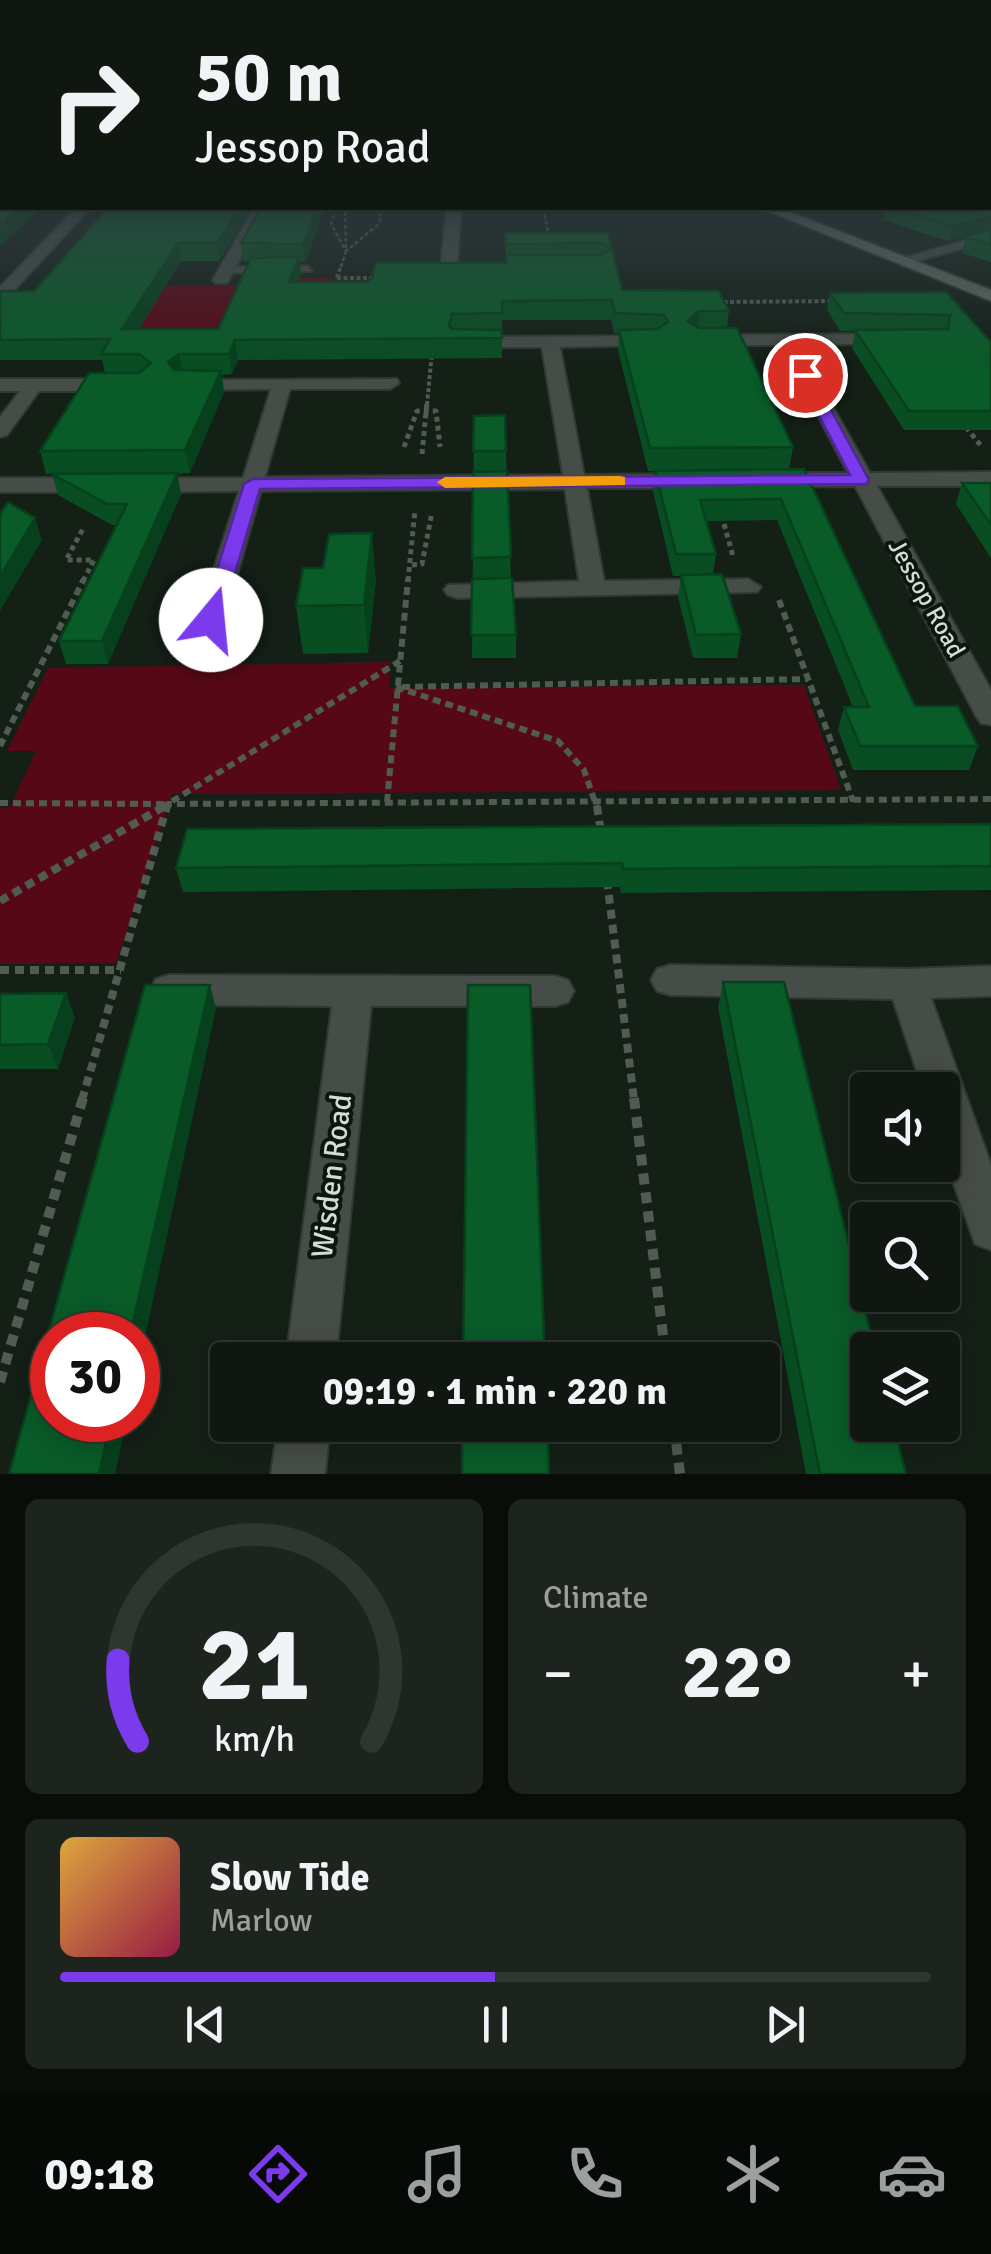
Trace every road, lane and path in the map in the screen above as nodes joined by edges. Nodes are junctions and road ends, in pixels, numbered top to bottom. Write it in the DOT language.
graph roads {
  1 [pos="64,228"];
  2 [pos="249,228"];
  3 [pos="333,228"];
  4 [pos="345,228"];
  5 [pos="375,228"];
  6 [pos="453,228"];
  7 [pos="547,228"];
  8 [pos="820,228"];
  9 [pos="991,238"];
  10 [pos="550,244"];
  11 [pos="346,252"];
  12 [pos="904,260"];
  13 [pos="450,265"];
  14 [pos="308,269"];
  15 [pos="224,275"];
  16 [pos="337,278"];
  17 [pos="388,278"];
  18 [pos="332,292"];
  19 [pos="0,296"];
  20 [pos="991,296"];
  21 [pos="846,300"];
  22 [pos="707,302"];
  23 [pos="434,336"];
  24 [pos="918,339"];
  25 [pos="697,340"];
  26 [pos="787,340"];
  27 [pos="653,341"];
  28 [pos="458,342"];
  29 [pos="550,342"];
  30 [pos="390,383"];
  31 [pos="185,384"];
  32 [pos="282,384"];
  33 [pos="0,385"];
  34 [pos="34,385"];
  35 [pos="143,385"];
  36 [pos="425,411"];
  37 [pos="959,417"];
  38 [pos="0,431"];
  39 [pos="440,446"];
  40 [pos="981,446"];
  41 [pos="404,447"];
  42 [pos="421,465"];
  43 [pos="991,479"];
  44 [pos="746,480"];
  45 [pos="860,480"];
  46 [pos="573,481"];
  47 [pos="707,481"];
  48 [pos="253,484"];
  49 [pos="0,486"];
  50 [pos="416,496"];
  51 [pos="432,512"];
  52 [pos="724,524"];
  53 [pos="84,526"];
  54 [pos="735,562"];
  55 [pos="412,565"];
  56 [pos="748,587"];
  57 [pos="593,588"];
  58 [pos="457,590"];
  59 [pos="778,595"];
  60 [pos="200,654"];
  61 [pos="400,661"];
  62 [pos="808,679"];
  63 [pos="396,687"];
  64 [pos="991,716"];
  65 [pos="0,746"];
  66 [pos="991,799"];
  67 [pos="853,801"];
  68 [pos="387,802"];
  69 [pos="597,802"];
  70 [pos="0,803"];
  71 [pos="168,804"];
  72 [pos="602,841"];
  73 [pos="604,860"];
  74 [pos="0,902"];
  75 [pos="0,970"];
  76 [pos="120,970"];
  77 [pos="670,980"];
  78 [pos="991,981"];
  79 [pos="907,984"];
  80 [pos="161,990"];
  81 [pos="555,991"];
  82 [pos="354,992"];
  83 [pos="991,1228"];
  84 [pos="313,1342"];
  85 [pos="664,1342"];
  86 [pos="0,1382"];
  87 [pos="302,1442"];
  88 [pos="676,1442"];
  89 [pos="298,1474"];
  90 [pos="680,1474"];
  1 -- 19 [label="street"];
  2 -- 15 [label="street"];
  3 -- 11 [label="path"];
  4 -- 11 [label="path"];
  5 -- 11 [label="path"];
  6 -- 13 [label="street"];
  7 -- 10 [label="path"];
  8 -- 12 [label="street"];
  9 -- 12 [label="street"];
  11 -- 16 [label="path"];
  12 -- 20 [label="street"];
  14 -- 15 [label="lane"];
  16 -- 17 [label="path"];
  16 -- 18 [label="path"];
  21 -- 22 [label="path"];
  23 -- 36 [label="path"];
  24 -- 26 [label="street"];
  25 -- 26 [label="street"];
  26 -- 45 [label="street, Jessop Road"];
  27 -- 29 [label="street"];
  28 -- 29 [label="street"];
  29 -- 46 [label="street"];
  30 -- 32 [label="street"];
  31 -- 32 [label="street"];
  32 -- 48 [label="street"];
  33 -- 34 [label="street"];
  34 -- 35 [label="street"];
  34 -- 38 [label="street"];
  36 -- 39 [label="path"];
  36 -- 41 [label="path"];
  36 -- 42 [label="path"];
  37 -- 40 [label="path"];
  43 -- 45 [label="street"];
  44 -- 45 [label="street"];
  45 -- 64 [label="street, Jessop Road"];
  46 -- 47 [label="street"];
  46 -- 48 [label="street"];
  46 -- 57 [label="street"];
  48 -- 49 [label="street"];
  48 -- 60 [label="street"];
  50 -- 55 [label="path"];
  51 -- 55 [label="path"];
  52 -- 54 [label="path"];
  53 -- 65 [label="path"];
  55 -- 61 [label="path"];
  56 -- 57 [label="street"];
  57 -- 58 [label="street"];
  59 -- 62 [label="path"];
  61 -- 63 [label="path"];
  61 -- 71 [label="path"];
  62 -- 63 [label="path"];
  62 -- 67 [label="path"];
  63 -- 68 [label="path"];
  63 -- 69 [label="path"];
  66 -- 67 [label="path"];
  67 -- 69 [label="path"];
  68 -- 69 [label="path"];
  68 -- 71 [label="path"];
  69 -- 72 [label="path"];
  70 -- 71 [label="path"];
  71 -- 74 [label="path"];
  71 -- 76 [label="path"];
  73 -- 85 [label="path"];
  75 -- 76 [label="path"];
  76 -- 86 [label="path"];
  77 -- 79 [label="street"];
  78 -- 79 [label="street"];
  79 -- 83 [label="street"];
  80 -- 82 [label="street"];
  81 -- 82 [label="street"];
  82 -- 84 [label="street, Wisden Road"];
  87 -- 89 [label="street"];
  88 -- 90 [label="path"];
}
